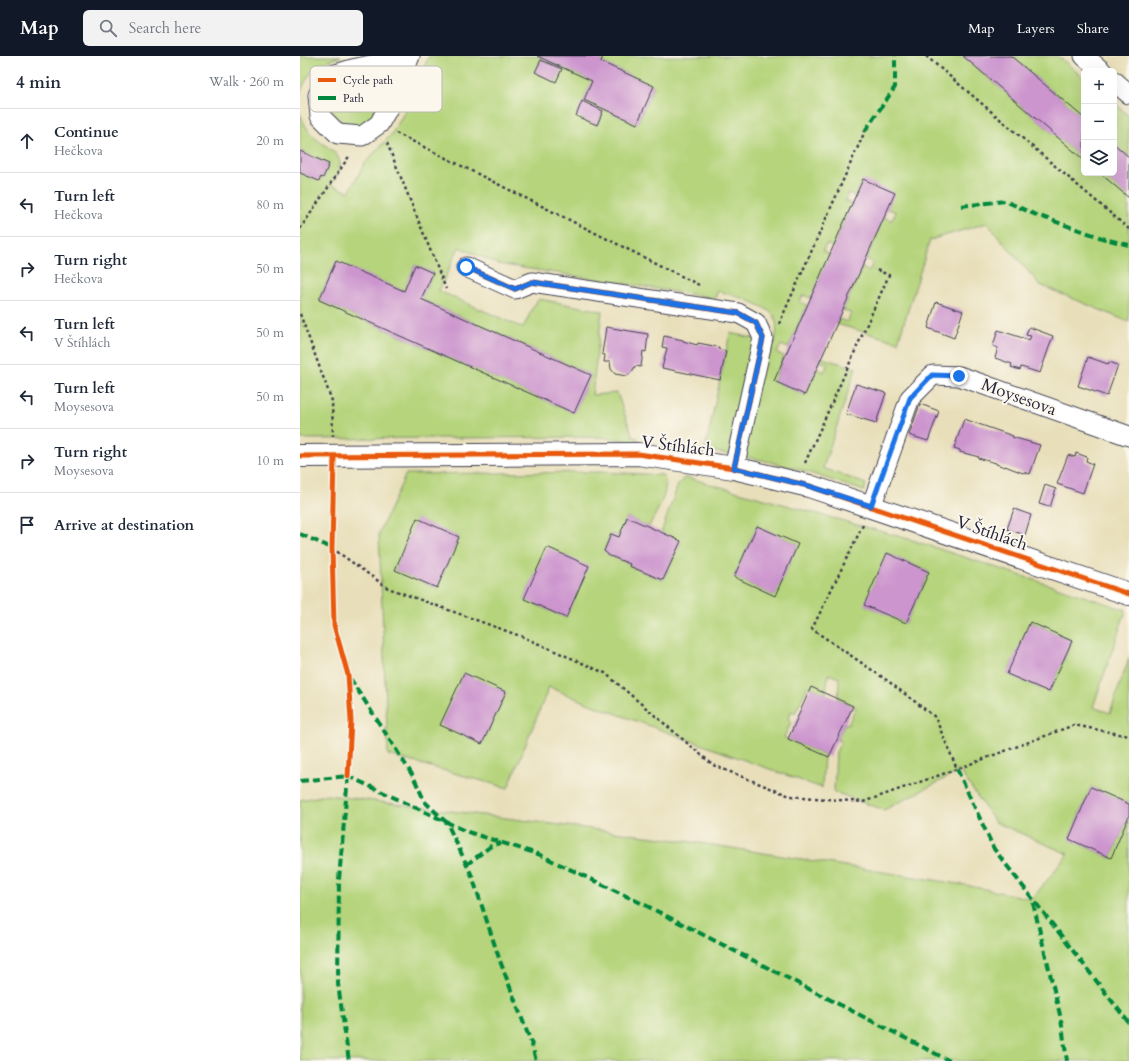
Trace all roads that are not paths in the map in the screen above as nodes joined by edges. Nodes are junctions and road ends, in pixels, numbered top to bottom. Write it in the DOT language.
graph roads {
  1 [pos="1084,56"];
  2 [pos="410,57"];
  3 [pos="366,66"];
  4 [pos="1098,68"];
  5 [pos="1117,84"];
  6 [pos="1129,94"];
  7 [pos="320,112"];
  8 [pos="386,112"];
  9 [pos="466,267"];
  10 [pos="1129,436"];
  11 [pos="300,456"];
  12 [pos="734,468"];
  13 [pos="871,506"];
  14 [pos="1129,594"];
  1 -- 4 [label="street"];
  2 -- 3 [label="street"];
  5 -- 6 [label="street"];
  7 -- 8 [label="street"];
  9 -- 12 [label="street"];
  10 -- 13 [label="street, Moysesova"];
  11 -- 12 [label="street, V Štíhlách"];
  12 -- 13 [label="street, V Štíhlách"];
  13 -- 14 [label="street, V Štíhlách"];
}
